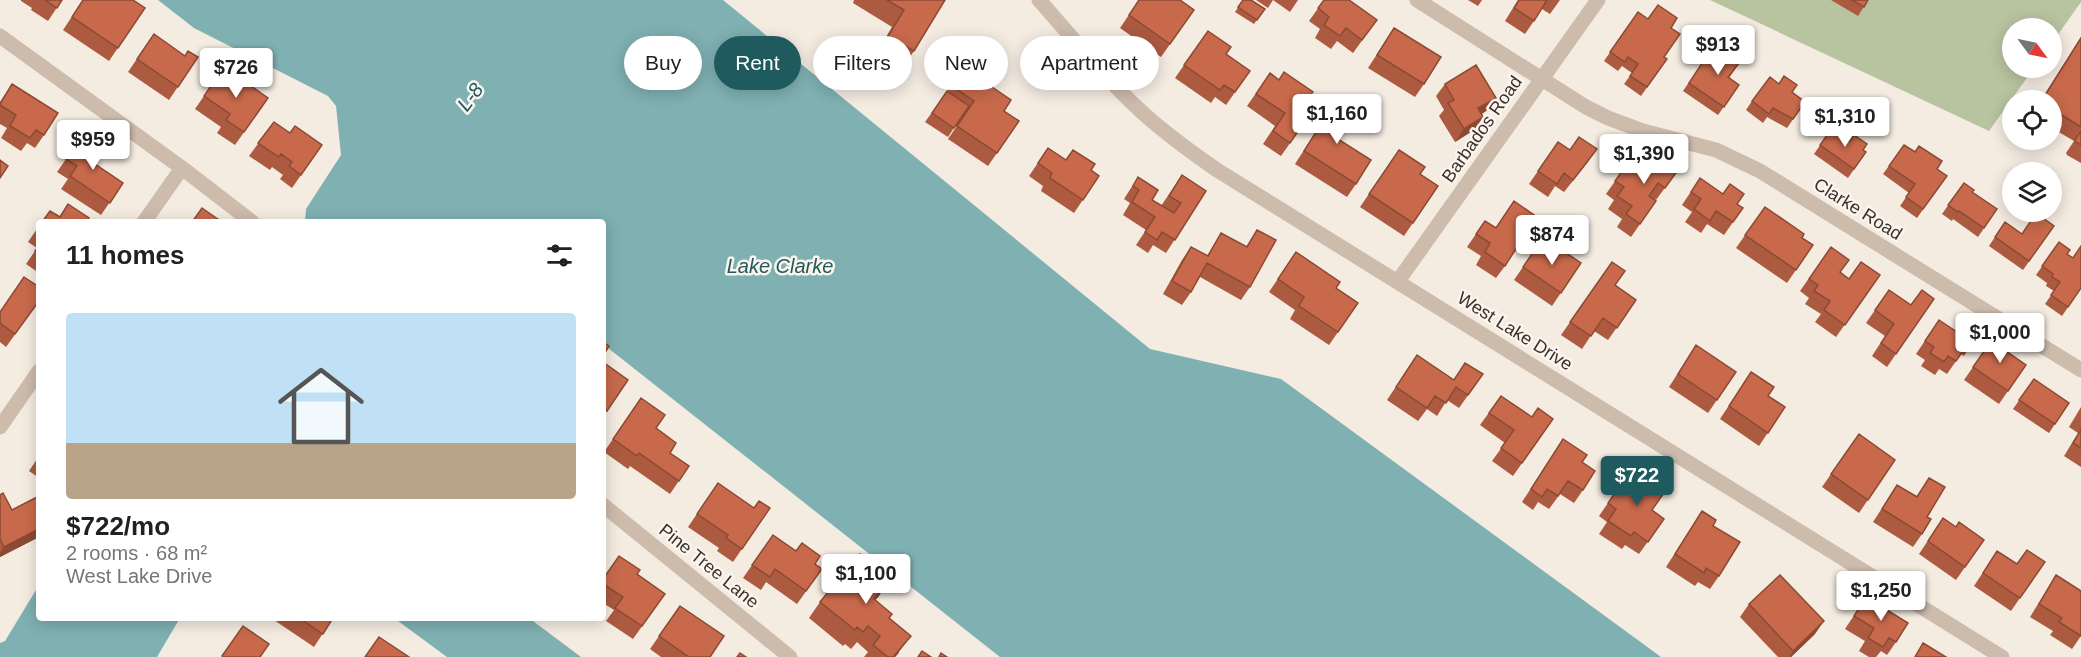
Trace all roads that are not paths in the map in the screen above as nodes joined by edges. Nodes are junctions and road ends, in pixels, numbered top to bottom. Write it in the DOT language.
graph roads {
  1 [pos="1039,0"];
  2 [pos="1417,0"];
  3 [pos="1598,0"];
  4 [pos="0,36"];
  5 [pos="1542,79"];
  6 [pos="182,168"];
  7 [pos="146,219"];
  8 [pos="248,219"];
  9 [pos="1398,281"];
  10 [pos="2081,370"];
  11 [pos="36,375"];
  12 [pos="0,427"];
  13 [pos="606,507"];
  14 [pos="790,657"];
  15 [pos="2002,657"];
  1 -- 9 [label="street, West Lake Drive"];
  2 -- 5 [label="street, Clarke Road"];
  3 -- 5 [label="street, Barbados Road"];
  4 -- 6 [label="street"];
  5 -- 9 [label="street, Barbados Road"];
  5 -- 10 [label="street, Clarke Road"];
  6 -- 7 [label="street"];
  6 -- 8 [label="street"];
  9 -- 15 [label="street, West Lake Drive"];
  11 -- 12 [label="street"];
  13 -- 14 [label="street, Pine Tree Lane"];
}
